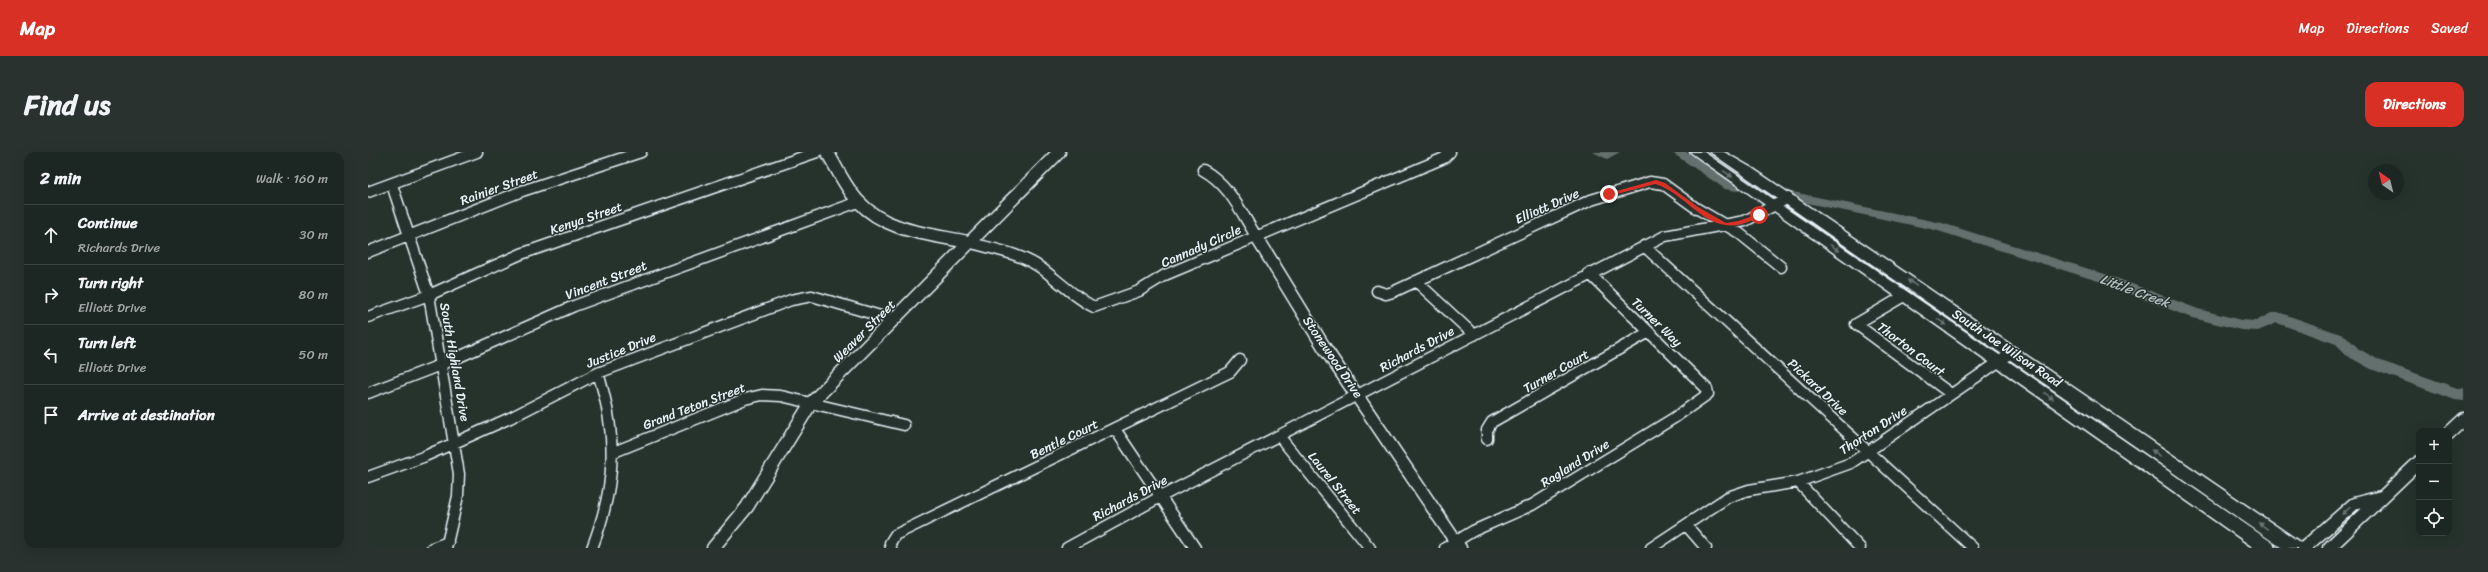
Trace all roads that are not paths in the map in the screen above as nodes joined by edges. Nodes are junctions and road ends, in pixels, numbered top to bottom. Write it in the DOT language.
graph roads {
  1 [pos="477,152"];
  2 [pos="641,152"];
  3 [pos="817,152"];
  4 [pos="827,152"];
  5 [pos="1059,152"];
  6 [pos="1450,152"];
  7 [pos="1696,152"];
  8 [pos="1716,152"];
  9 [pos="1203,170"];
  10 [pos="392,185"];
  11 [pos="368,192"];
  12 [pos="1788,198"];
  13 [pos="858,202"];
  14 [pos="1774,206"];
  15 [pos="1725,225"];
  16 [pos="409,236"];
  17 [pos="1256,236"];
  18 [pos="968,242"];
  19 [pos="1644,246"];
  20 [pos="368,252"];
  21 [pos="1781,267"];
  22 [pos="1589,274"];
  23 [pos="1416,281"];
  24 [pos="1377,292"];
  25 [pos="430,295"];
  26 [pos="1904,296"];
  27 [pos="368,317"];
  28 [pos="894,320"];
  29 [pos="1649,332"];
  30 [pos="1474,335"];
  31 [pos="2013,352"];
  32 [pos="1240,360"];
  33 [pos="1999,361"];
  34 [pos="443,364"];
  35 [pos="598,373"];
  36 [pos="1707,388"];
  37 [pos="368,393"];
  38 [pos="1951,394"];
  39 [pos="1358,395"];
  40 [pos="811,403"];
  41 [pos="2464,419"];
  42 [pos="904,425"];
  43 [pos="1115,429"];
  44 [pos="2452,430"];
  45 [pos="1279,436"];
  46 [pos="1487,439"];
  47 [pos="454,443"];
  48 [pos="1868,451"];
  49 [pos="614,452"];
  50 [pos="2417,464"];
  51 [pos="368,477"];
  52 [pos="1798,482"];
  53 [pos="1160,497"];
  54 [pos="2382,497"];
  55 [pos="1686,525"];
  56 [pos="447,545"];
  57 [pos="1458,545"];
  58 [pos="432,548"];
  59 [pos="592,548"];
  60 [pos="713,548"];
  61 [pos="891,548"];
  62 [pos="1067,548"];
  63 [pos="1195,548"];
  64 [pos="1370,548"];
  65 [pos="1445,548"];
  66 [pos="1651,548"];
  67 [pos="1706,548"];
  68 [pos="1860,548"];
  69 [pos="1973,548"];
  70 [pos="2267,548"];
  71 [pos="2295,548"];
  72 [pos="2304,548"];
  73 [pos="2329,548"];
  1 -- 10 [label="street"];
  2 -- 16 [label="street, Rainier Street"];
  3 -- 25 [label="street, Kenya Street"];
  4 -- 13 [label="street"];
  5 -- 18 [label="street, Weaver Street"];
  6 -- 17 [label="street, Cannady Circle"];
  7 -- 14 [label="main road, South Joe Wilson Road, one-way"];
  8 -- 12 [label="main road, South Joe Wilson Road"];
  9 -- 17 [label="street, Stonewood Drive"];
  10 -- 11 [label="street"];
  10 -- 16 [label="street, South Highland Drive"];
  12 -- 14 [label="street, Richards Drive"];
  31 -- 12 [label="main road, South Joe Wilson Road, one-way"];
  13 -- 18 [label="street"];
  13 -- 34 [label="street, Vincent Street"];
  14 -- 15 [label="street, Richards Drive"];
  14 -- 26 [label="main road, South Joe Wilson Road, one-way"];
  15 -- 19 [label="street, Richards Drive"];
  15 -- 21 [label="street, Elliott Drive"];
  15 -- 23 [label="street, Elliott Drive"];
  16 -- 20 [label="street, Rainier Street"];
  16 -- 25 [label="street, South Highland Drive"];
  17 -- 18 [label="street, Cannady Circle"];
  17 -- 39 [label="street, Stonewood Drive"];
  18 -- 28 [label="street, Weaver Street"];
  19 -- 22 [label="street, Richards Drive"];
  19 -- 48 [label="street, Pickard Drive"];
  22 -- 29 [label="street, Turner Way"];
  22 -- 30 [label="street, Richards Drive"];
  23 -- 24 [label="street, Elliott Drive"];
  23 -- 30 [label="street"];
  25 -- 27 [label="street, Kenya Street"];
  25 -- 34 [label="street, South Highland Drive"];
  26 -- 33 [label="main road, South Joe Wilson Road, one-way"];
  26 -- 38 [label="street, Thorton Court"];
  28 -- 35 [label="street, Justice Drive"];
  28 -- 40 [label="street, Weaver Street"];
  29 -- 36 [label="street, Turner Way"];
  29 -- 46 [label="street, Turner Court"];
  30 -- 39 [label="street, Richards Drive"];
  31 -- 33 [label="street, Thorton Drive"];
  71 -- 31 [label="main road, South Joe Wilson Road, one-way"];
  32 -- 43 [label="street, Bentle Court"];
  33 -- 38 [label="street, Thorton Drive"];
  33 -- 70 [label="main road, South Joe Wilson Road, one-way"];
  34 -- 37 [label="street, Vincent Street"];
  34 -- 47 [label="street, South Highland Drive"];
  35 -- 47 [label="street, Justice Drive"];
  35 -- 49 [label="street"];
  36 -- 57 [label="street, Ragland Drive"];
  38 -- 48 [label="street, Thorton Drive"];
  39 -- 45 [label="street, Richards Drive"];
  39 -- 57 [label="street, Stonewood Drive"];
  40 -- 42 [label="street, Grand Teton Street"];
  40 -- 49 [label="street, Grand Teton Street"];
  40 -- 60 [label="street, Weaver Street"];
  41 -- 44 [label="street"];
  43 -- 53 [label="street"];
  43 -- 61 [label="street, Bentle Court"];
  45 -- 53 [label="street, Richards Drive"];
  45 -- 64 [label="street, Laurel Street"];
  47 -- 51 [label="street, Justice Drive"];
  47 -- 56 [label="street, South Highland Drive"];
  48 -- 52 [label="street, Thorton Drive"];
  48 -- 69 [label="street, Pickard Drive"];
  49 -- 59 [label="street"];
  50 -- 54 [label="street"];
  52 -- 55 [label="street, Thorton Drive"];
  52 -- 68 [label="street"];
  53 -- 62 [label="street, Richards Drive"];
  53 -- 63 [label="street"];
  54 -- 72 [label="street, one-way"];
  54 -- 73 [label="street"];
  55 -- 66 [label="street, Thorton Drive"];
  55 -- 67 [label="street"];
  56 -- 58 [label="street"];
  57 -- 65 [label="street, Ragland Drive"];
}
